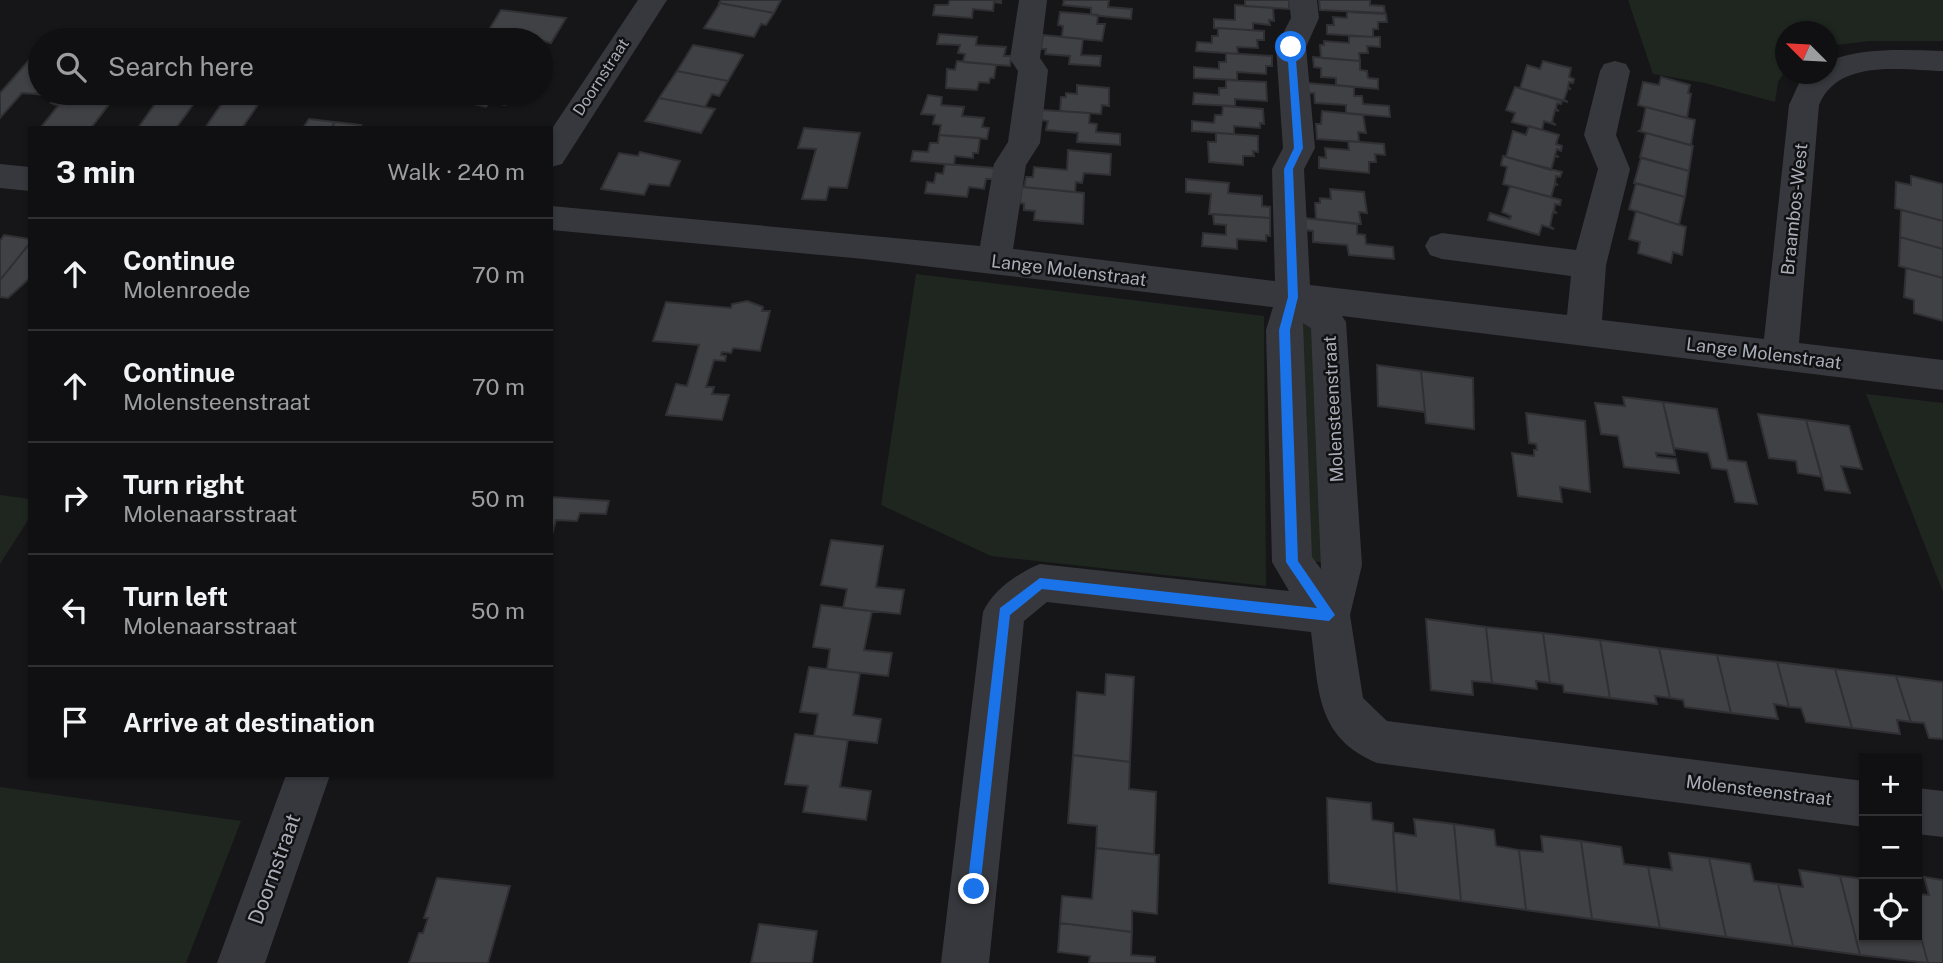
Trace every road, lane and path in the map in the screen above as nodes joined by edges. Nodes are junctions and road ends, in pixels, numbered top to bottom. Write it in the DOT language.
graph roads {
  1 [pos="653,0"];
  2 [pos="1033,0"];
  3 [pos="1303,0"];
  4 [pos="1943,61"];
  5 [pos="1838,69"];
  6 [pos="1615,71"];
  7 [pos="1815,84"];
  8 [pos="553,153"];
  9 [pos="0,176"];
  10 [pos="28,179"];
  11 [pos="553,218"];
  12 [pos="1442,246"];
  13 [pos="995,260"];
  14 [pos="1589,265"];
  15 [pos="1293,297"];
  16 [pos="1586,332"];
  17 [pos="1780,354"];
  18 [pos="1943,375"];
  19 [pos="1329,615"];
  20 [pos="307,777"];
  21 [pos="1859,803"];
  22 [pos="1922,812"];
  23 [pos="1943,814"];
  24 [pos="241,963"];
  25 [pos="965,963"];
  1 -- 8 [label="street, Doornstraat"];
  2 -- 13 [label="street"];
  3 -- 15 [label="street"];
  4 -- 5 [label="street, Braambos-West"];
  6 -- 14 [label="street"];
  7 -- 17 [label="street, Braambos-West"];
  9 -- 10 [label="street"];
  11 -- 13 [label="street, Lange Molenstraat"];
  12 -- 14 [label="street"];
  13 -- 15 [label="street, Lange Molenstraat"];
  14 -- 16 [label="street"];
  15 -- 16 [label="street, Lange Molenstraat"];
  15 -- 19 [label="street, Molensteenstraat"];
  15 -- 19 [label="street, Molensteenstraat"];
  16 -- 17 [label="street, Lange Molenstraat"];
  17 -- 18 [label="street, Lange Molenstraat"];
  19 -- 21 [label="street, Molensteenstraat"];
  19 -- 25 [label="street"];
  20 -- 24 [label="street, Doornstraat"];
  22 -- 23 [label="street"];
}
